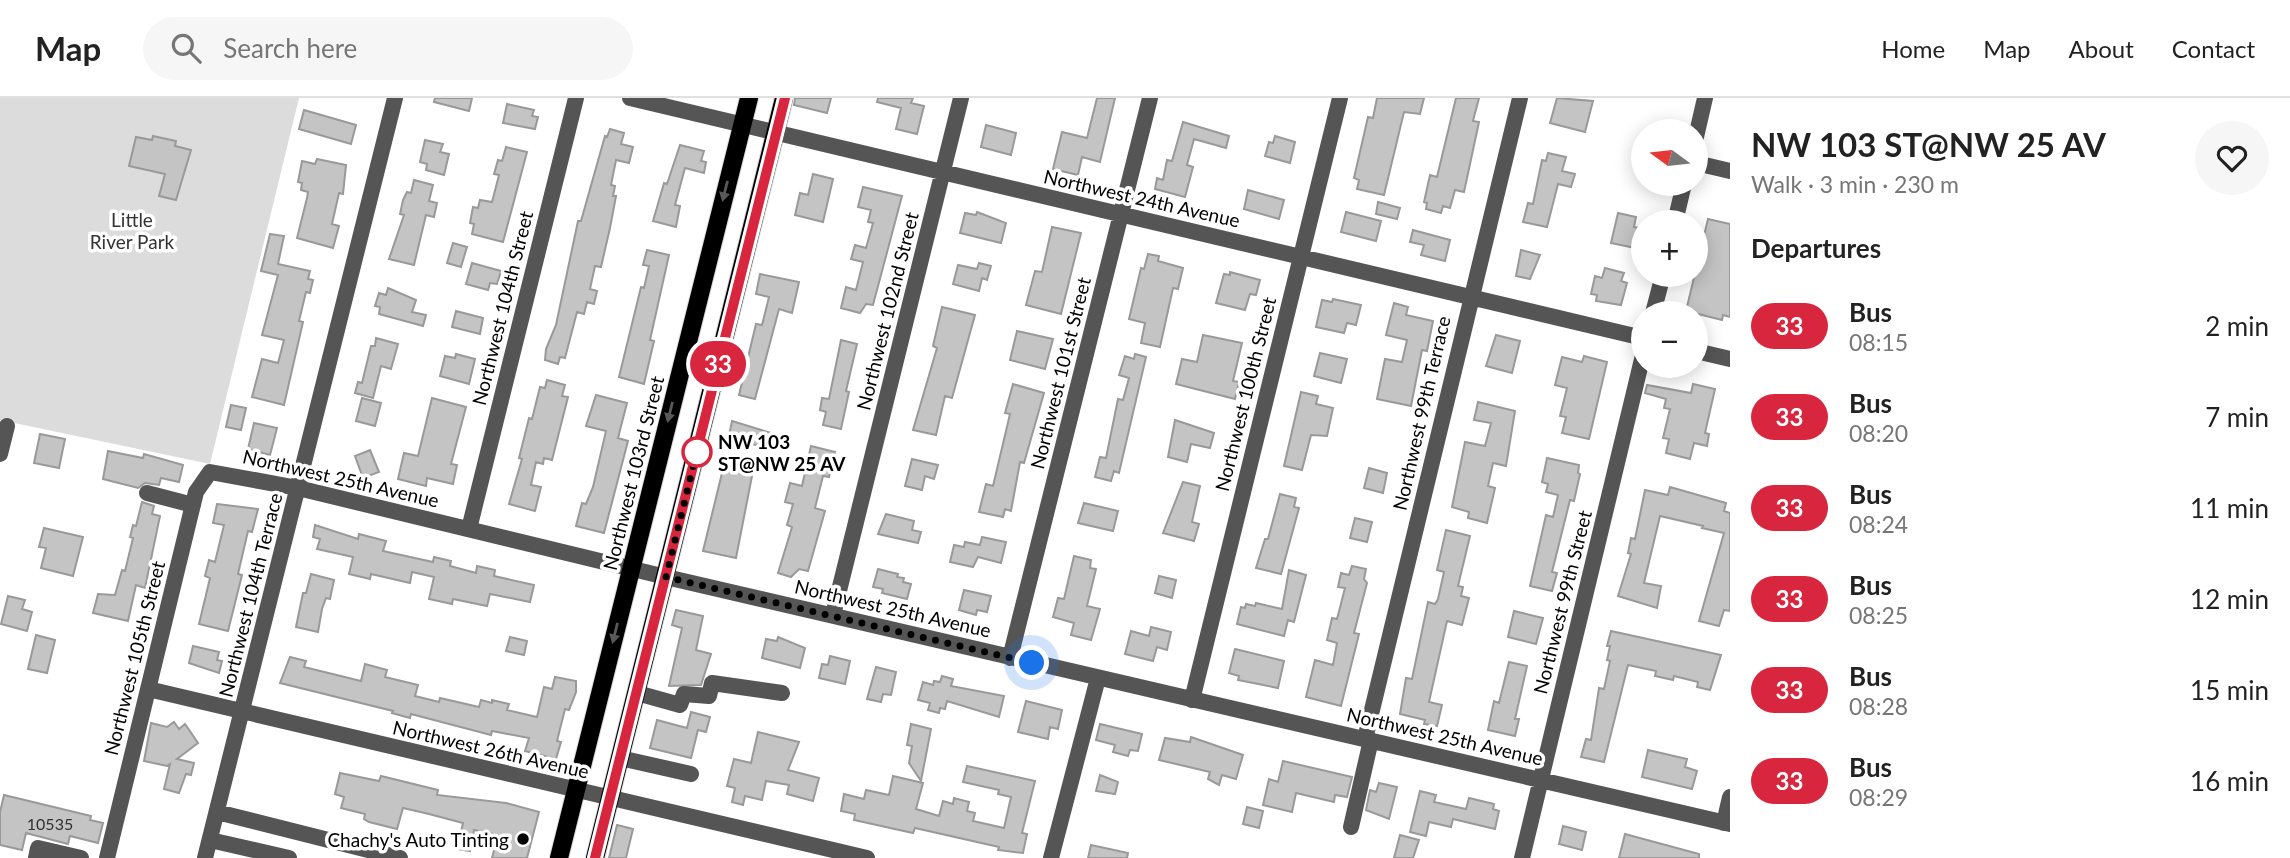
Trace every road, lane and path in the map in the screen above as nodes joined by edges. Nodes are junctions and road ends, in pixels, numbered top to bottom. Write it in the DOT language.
graph roads {
  1 [pos="395,98"];
  2 [pos="576,98"];
  3 [pos="630,98"];
  4 [pos="749,98"];
  5 [pos="785,98"];
  6 [pos="961,98"];
  7 [pos="1150,98"];
  8 [pos="1340,98"];
  9 [pos="1520,98"];
  10 [pos="1705,98"];
  11 [pos="1700,119"];
  12 [pos="742,125"];
  13 [pos="776,134"];
  14 [pos="1708,166"];
  15 [pos="1730,171"];
  16 [pos="943,172"];
  17 [pos="1122,215"];
  18 [pos="1300,257"];
  19 [pos="1470,297"];
  20 [pos="1631,335"];
  21 [pos="1708,354"];
  22 [pos="1730,359"];
  23 [pos="1637,378"];
  24 [pos="7,426"];
  25 [pos="0,454"];
  26 [pos="210,472"];
  27 [pos="298,488"];
  28 [pos="147,493"];
  29 [pos="193,505"];
  30 [pos="469,529"];
  31 [pos="631,569"];
  32 [pos="666,577"];
  33 [pos="833,615"];
  34 [pos="1010,658"];
  35 [pos="1098,678"];
  36 [pos="148,689"];
  37 [pos="782,693"];
  38 [pos="637,694"];
  39 [pos="1192,700"];
  40 [pos="243,712"];
  41 [pos="1368,740"];
  42 [pos="621,758"];
  43 [pos="691,774"];
  44 [pos="1541,780"];
  45 [pos="576,790"];
  46 [pos="1730,797"];
  47 [pos="610,798"];
  48 [pos="218,812"];
  49 [pos="1727,824"];
  50 [pos="1351,827"];
  51 [pos="210,840"];
  52 [pos="76,857"];
  53 [pos="36,858"];
  54 [pos="107,858"];
  55 [pos="205,858"];
  56 [pos="289,858"];
  57 [pos="400,858"];
  58 [pos="559,858"];
  59 [pos="596,858"];
  60 [pos="867,858"];
  61 [pos="1051,858"];
  62 [pos="1522,858"];
  1 -- 27 [label="street, Northwest 104th Terrace"];
  2 -- 30 [label="street, Northwest 104th Street"];
  3 -- 12 [label="street, Northwest 24th Avenue"];
  4 -- 12 [label="main road, Northwest 103rd Street"];
  5 -- 13 [label="main road"];
  6 -- 16 [label="street, Northwest 102nd Street"];
  7 -- 17 [label="street, Northwest 101st Street"];
  8 -- 18 [label="street, Northwest 100th Street"];
  9 -- 19 [label="street, Northwest 99th Terrace"];
  10 -- 11 [label="street"];
  12 -- 13 [label="street, Northwest 24th Avenue"];
  12 -- 31 [label="main road, Northwest 103rd Street, one-way"];
  13 -- 16 [label="street, Northwest 24th Avenue"];
  13 -- 32 [label="main road"];
  14 -- 15 [label="street"];
  16 -- 17 [label="street, Northwest 24th Avenue"];
  16 -- 33 [label="street, Northwest 102nd Street"];
  17 -- 18 [label="street, Northwest 24th Avenue"];
  17 -- 34 [label="street, Northwest 101st Street"];
  18 -- 19 [label="street, Northwest 24th Avenue"];
  18 -- 39 [label="street, Northwest 100th Street"];
  19 -- 20 [label="street, Northwest 24th Avenue"];
  19 -- 41 [label="street, Northwest 99th Terrace"];
  21 -- 22 [label="street"];
  23 -- 44 [label="street, Northwest 99th Street"];
  24 -- 25 [label="street"];
  26 -- 27 [label="street, Northwest 25th Avenue"];
  26 -- 29 [label="street, Northwest 105th Street"];
  27 -- 30 [label="street, Northwest 25th Avenue"];
  27 -- 40 [label="street, Northwest 104th Terrace"];
  28 -- 29 [label="street"];
  29 -- 36 [label="street, Northwest 105th Street"];
  30 -- 31 [label="street, Northwest 25th Avenue"];
  31 -- 32 [label="street, Northwest 25th Avenue"];
  31 -- 45 [label="main road, Northwest 103rd Street, one-way"];
  32 -- 33 [label="street, Northwest 25th Avenue"];
  32 -- 38 [label="main road"];
  33 -- 34 [label="street, Northwest 25th Avenue"];
  34 -- 35 [label="street, Northwest 25th Avenue"];
  35 -- 39 [label="street, Northwest 25th Avenue"];
  35 -- 61 [label="street"];
  36 -- 40 [label="street, Northwest 26th Avenue"];
  36 -- 54 [label="street, Northwest 105th Street"];
  37 -- 38 [label="street"];
  38 -- 42 [label="main road"];
  39 -- 41 [label="street, Northwest 25th Avenue"];
  40 -- 45 [label="street, Northwest 26th Avenue"];
  40 -- 48 [label="street, Northwest 104th Terrace"];
  41 -- 44 [label="street, Northwest 25th Avenue"];
  41 -- 50 [label="street, Northwest 99th Terrace"];
  42 -- 43 [label="street"];
  42 -- 47 [label="main road"];
  44 -- 49 [label="street, Northwest 25th Avenue"];
  44 -- 62 [label="street, Northwest 99th Street"];
  45 -- 47 [label="street, Northwest 26th Avenue"];
  45 -- 58 [label="main road, Northwest 103rd Street"];
  46 -- 49 [label="street"];
  47 -- 59 [label="main road"];
  47 -- 60 [label="street, Northwest 26th Avenue"];
  48 -- 51 [label="street, Northwest 104th Terrace"];
  48 -- 57 [label="street"];
  51 -- 55 [label="street, Northwest 104th Terrace"];
  51 -- 56 [label="street"];
  52 -- 53 [label="street"];
}
